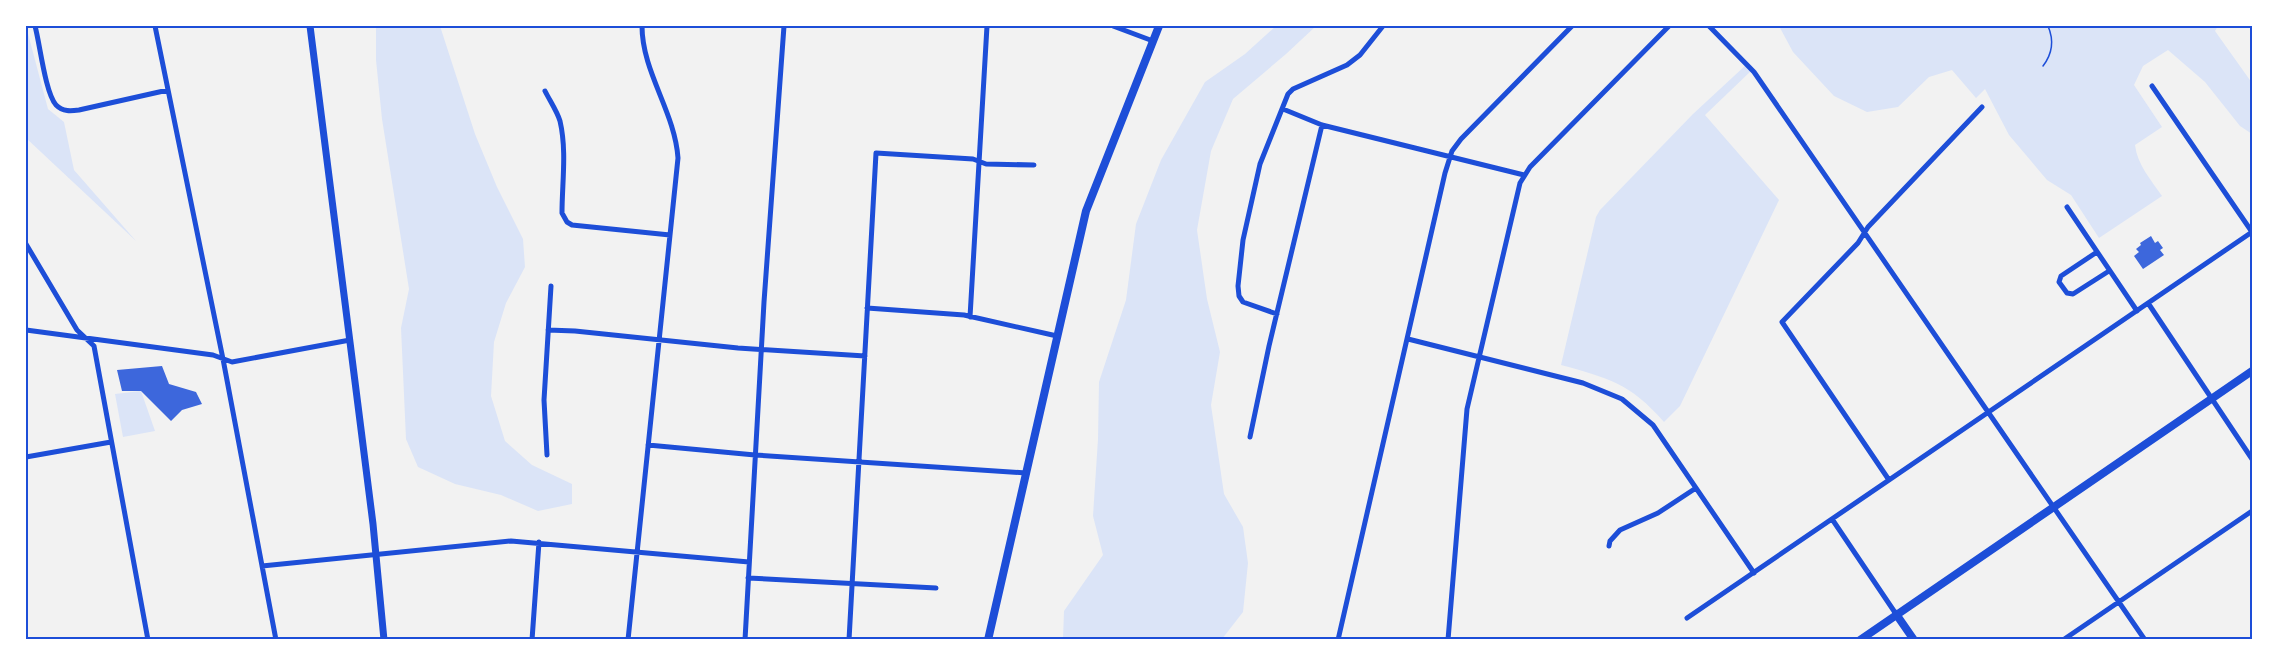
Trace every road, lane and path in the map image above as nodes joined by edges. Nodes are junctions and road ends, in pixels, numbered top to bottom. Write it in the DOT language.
graph roads {
  1 [pos="35,26"];
  2 [pos="155,26"];
  3 [pos="310,26"];
  4 [pos="642,26"];
  5 [pos="784,26"];
  6 [pos="987,26"];
  7 [pos="1113,26"];
  8 [pos="1159,26"];
  9 [pos="1383,26"];
  10 [pos="1572,26"];
  11 [pos="1669,26"];
  12 [pos="1709,26"];
  13 [pos="2048,26"];
  14 [pos="1153,41"];
  15 [pos="2043,66"];
  16 [pos="2152,86"];
  17 [pos="168,90"];
  18 [pos="545,91"];
  19 [pos="1982,107"];
  20 [pos="1283,109"];
  21 [pos="1322,125"];
  22 [pos="1450,157"];
  23 [pos="979,161"];
  24 [pos="1034,165"];
  25 [pos="1524,176"];
  26 [pos="2067,207"];
  27 [pos="2252,232"];
  28 [pos="1864,233"];
  29 [pos="670,235"];
  30 [pos="26,244"];
  31 [pos="2097,252"];
  32 [pos="2109,271"];
  33 [pos="551,286"];
  34 [pos="2148,303"];
  35 [pos="867,308"];
  36 [pos="2137,311"];
  37 [pos="1277,314"];
  38 [pos="970,316"];
  39 [pos="26,330"];
  40 [pos="548,330"];
  41 [pos="1057,336"];
  42 [pos="86,338"];
  43 [pos="1408,339"];
  44 [pos="350,340"];
  45 [pos="659,340"];
  46 [pos="761,349"];
  47 [pos="865,356"];
  48 [pos="1480,357"];
  49 [pos="223,359"];
  50 [pos="2253,371"];
  51 [pos="2212,399"];
  52 [pos="1989,412"];
  53 [pos="1250,437"];
  54 [pos="111,442"];
  55 [pos="648,445"];
  56 [pos="547,455"];
  57 [pos="755,455"];
  58 [pos="26,457"];
  59 [pos="2253,459"];
  60 [pos="859,462"];
  61 [pos="1026,473"];
  62 [pos="1889,480"];
  63 [pos="1696,488"];
  64 [pos="2054,506"];
  65 [pos="2253,511"];
  66 [pos="1832,519"];
  67 [pos="539,542"];
  68 [pos="1609,546"];
  69 [pos="637,551"];
  70 [pos="376,554"];
  71 [pos="749,562"];
  72 [pos="262,566"];
  73 [pos="1754,573"];
  74 [pos="748,578"];
  75 [pos="852,583"];
  76 [pos="936,588"];
  77 [pos="2119,601"];
  78 [pos="1896,614"];
  79 [pos="1688,618"];
  80 [pos="148,639"];
  81 [pos="276,639"];
  82 [pos="384,639"];
  83 [pos="532,639"];
  84 [pos="628,639"];
  85 [pos="745,639"];
  86 [pos="849,639"];
  87 [pos="988,639"];
  88 [pos="1338,639"];
  89 [pos="1448,639"];
  90 [pos="1860,639"];
  91 [pos="1914,639"];
  92 [pos="2063,639"];
  93 [pos="2145,639"];
  1 -- 17 [label="street"];
  2 -- 17 [label="street"];
  3 -- 44 [label="street"];
  4 -- 29 [label="street"];
  5 -- 46 [label="street"];
  6 -- 23 [label="street"];
  7 -- 14 [label="street"];
  8 -- 14 [label="main road"];
  9 -- 20 [label="street"];
  10 -- 22 [label="street"];
  11 -- 25 [label="street"];
  12 -- 28 [label="street"];
  13 -- 15 [label="path"];
  14 -- 41 [label="main road"];
  16 -- 27 [label="street"];
  17 -- 49 [label="street"];
  18 -- 29 [label="street"];
  19 -- 28 [label="street"];
  20 -- 21 [label="street"];
  20 -- 37 [label="street"];
  21 -- 22 [label="street"];
  21 -- 37 [label="street"];
  22 -- 25 [label="street"];
  22 -- 43 [label="street"];
  23 -- 24 [label="street"];
  23 -- 35 [label="street"];
  23 -- 38 [label="street"];
  25 -- 48 [label="street"];
  26 -- 31 [label="street"];
  27 -- 34 [label="street"];
  28 -- 52 [label="street"];
  28 -- 62 [label="street"];
  29 -- 45 [label="street"];
  30 -- 42 [label="street"];
  31 -- 32 [label="street"];
  31 -- 32 [label="street"];
  32 -- 36 [label="street"];
  33 -- 40 [label="street"];
  34 -- 36 [label="street"];
  34 -- 51 [label="street"];
  35 -- 38 [label="street"];
  35 -- 47 [label="street"];
  36 -- 52 [label="street"];
  37 -- 53 [label="street"];
  38 -- 41 [label="street"];
  39 -- 42 [label="street"];
  40 -- 45 [label="street"];
  40 -- 56 [label="street"];
  41 -- 61 [label="main road"];
  42 -- 49 [label="street"];
  42 -- 54 [label="street"];
  43 -- 48 [label="street"];
  43 -- 88 [label="street"];
  44 -- 49 [label="street"];
  44 -- 70 [label="street"];
  45 -- 46 [label="street"];
  45 -- 55 [label="street"];
  46 -- 47 [label="street"];
  46 -- 57 [label="street"];
  47 -- 60 [label="street"];
  48 -- 63 [label="street"];
  48 -- 89 [label="street"];
  49 -- 72 [label="street"];
  50 -- 51 [label="main road"];
  51 -- 59 [label="street"];
  51 -- 64 [label="main road"];
  52 -- 62 [label="street"];
  52 -- 64 [label="street"];
  54 -- 58 [label="street"];
  54 -- 80 [label="street"];
  55 -- 57 [label="street"];
  55 -- 69 [label="street"];
  57 -- 60 [label="street"];
  57 -- 71 [label="street"];
  60 -- 61 [label="street"];
  60 -- 75 [label="street"];
  61 -- 87 [label="main road"];
  62 -- 66 [label="street"];
  63 -- 68 [label="street"];
  63 -- 73 [label="street"];
  64 -- 77 [label="street"];
  64 -- 78 [label="main road"];
  65 -- 77 [label="street"];
  66 -- 73 [label="street"];
  66 -- 78 [label="street"];
  67 -- 69 [label="street"];
  67 -- 70 [label="street"];
  67 -- 83 [label="street"];
  69 -- 71 [label="street"];
  69 -- 84 [label="street"];
  70 -- 72 [label="street"];
  70 -- 82 [label="street"];
  71 -- 74 [label="street"];
  72 -- 81 [label="street"];
  73 -- 79 [label="street"];
  74 -- 75 [label="street"];
  74 -- 85 [label="street"];
  75 -- 76 [label="street"];
  75 -- 86 [label="street"];
  77 -- 92 [label="street"];
  77 -- 93 [label="street"];
  78 -- 90 [label="main road"];
  78 -- 91 [label="main road"];
}
